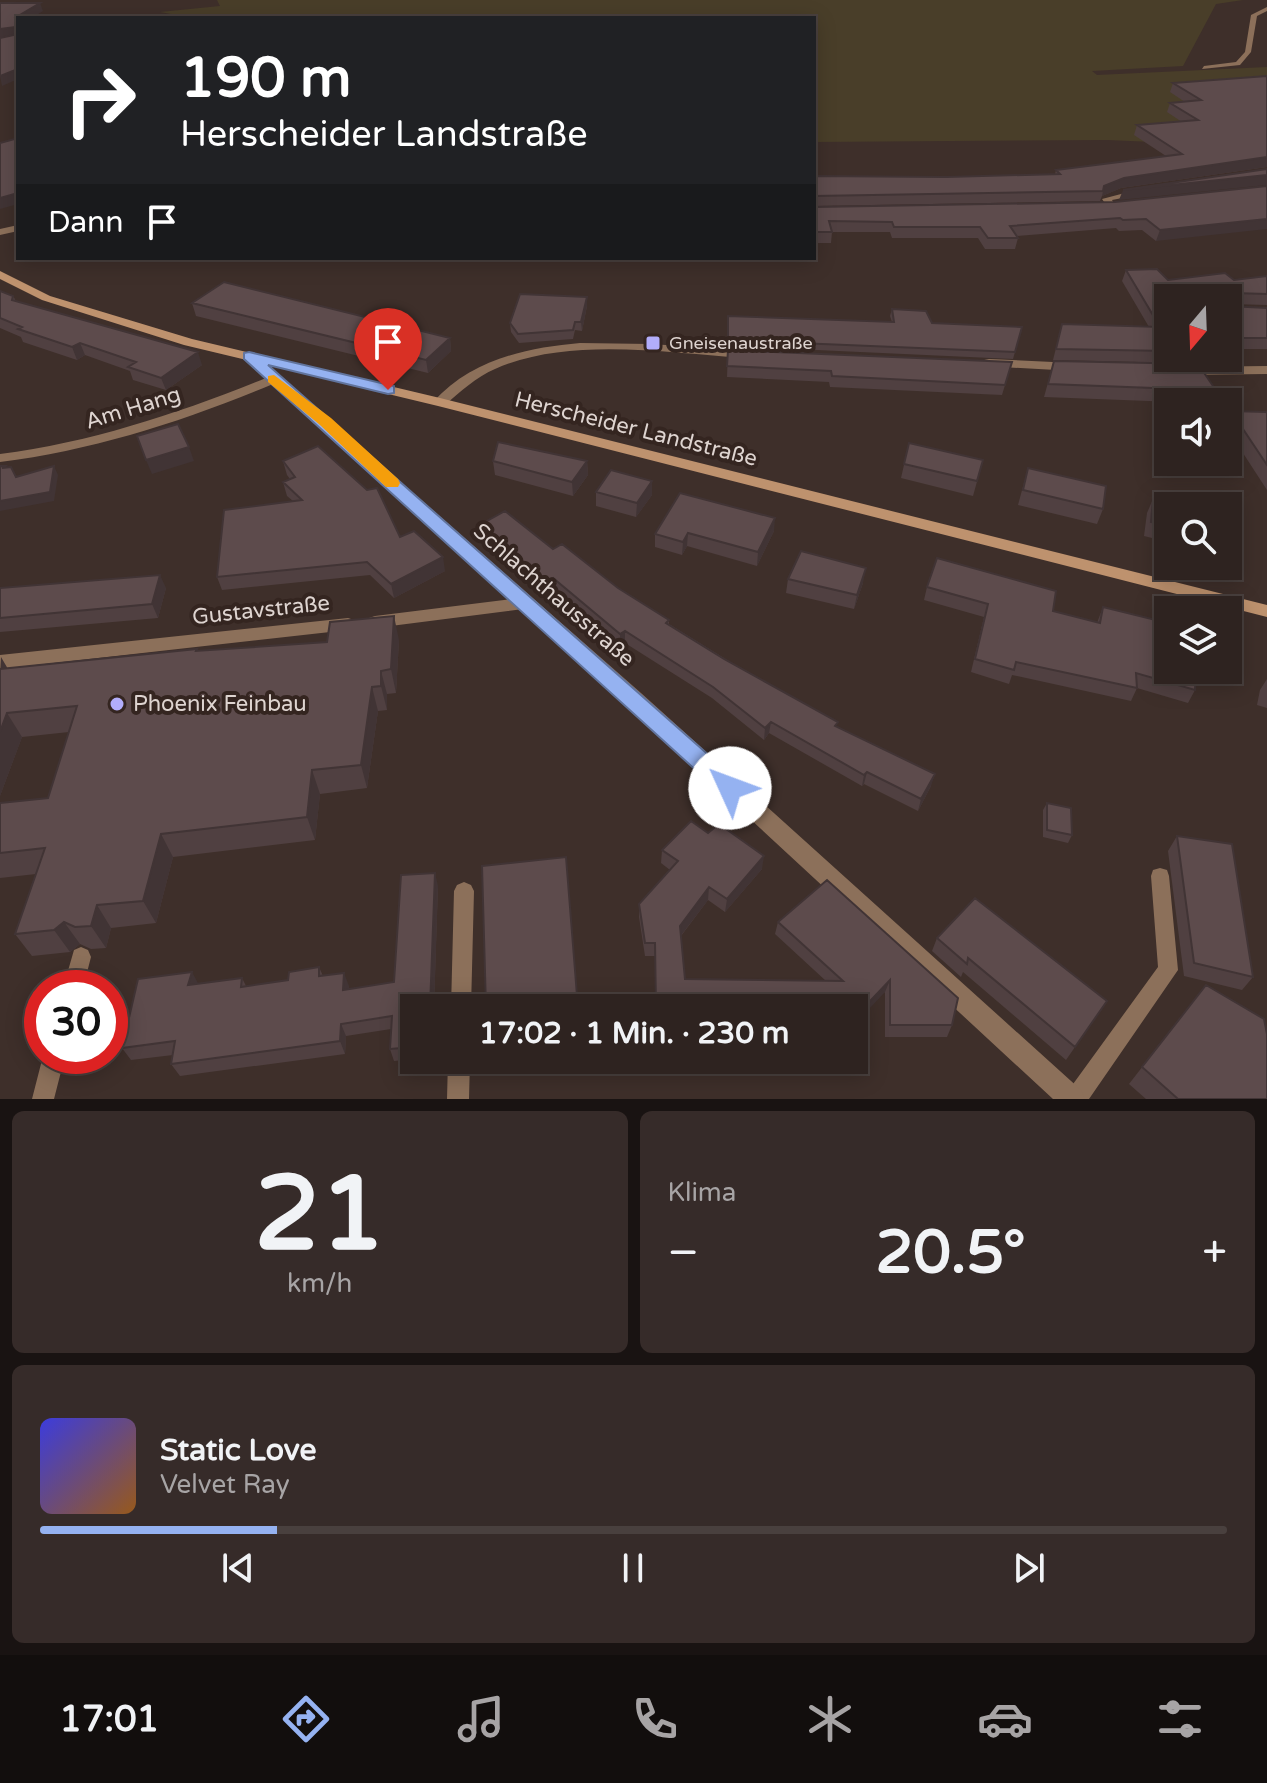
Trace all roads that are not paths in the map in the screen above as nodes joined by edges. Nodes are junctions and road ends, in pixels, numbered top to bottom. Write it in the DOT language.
graph roads {
  1 [pos="1267,9"];
  2 [pos="1204,68"];
  3 [pos="1148,191"];
  4 [pos="1140,204"];
  5 [pos="1098,207"];
  6 [pos="1112,207"];
  7 [pos="0,274"];
  8 [pos="761,354"];
  9 [pos="249,356"];
  10 [pos="982,362"];
  11 [pos="1087,368"];
  12 [pos="1242,370"];
  13 [pos="1267,370"];
  14 [pos="274,379"];
  15 [pos="440,402"];
  16 [pos="0,458"];
  17 [pos="527,603"];
  18 [pos="1267,611"];
  19 [pos="0,662"];
  20 [pos="1160,876"];
  21 [pos="464,891"];
  22 [pos="81,957"];
  23 [pos="78,970"];
  24 [pos="461,994"];
  25 [pos="49,1074"];
  26 [pos="459,1074"];
  27 [pos="43,1099"];
  28 [pos="458,1099"];
  29 [pos="1074,1099"];
  1 -- 2 [label="lane"];
  3 -- 6 [label="lane"];
  4 -- 6 [label="street"];
  5 -- 6 [label="street"];
  7 -- 9 [label="main road, Herscheider Landstraße"];
  8 -- 15 [label="street"];
  9 -- 14 [label="street, Schlachthausstraße"];
  9 -- 15 [label="main road, Herscheider Landstraße"];
  10 -- 11 [label="street"];
  12 -- 13 [label="street"];
  14 -- 16 [label="street, Am Hang"];
  14 -- 17 [label="street, Schlachthausstraße"];
  15 -- 18 [label="main road, Herscheider Landstraße"];
  17 -- 19 [label="street, Gustavstraße"];
  17 -- 29 [label="street, Schlachthausstraße"];
  20 -- 29 [label="lane, Schlachthausstraße"];
  21 -- 24 [label="lane"];
  22 -- 23 [label="lane"];
  25 -- 27 [label="lane"];
  26 -- 28 [label="lane"];
}
